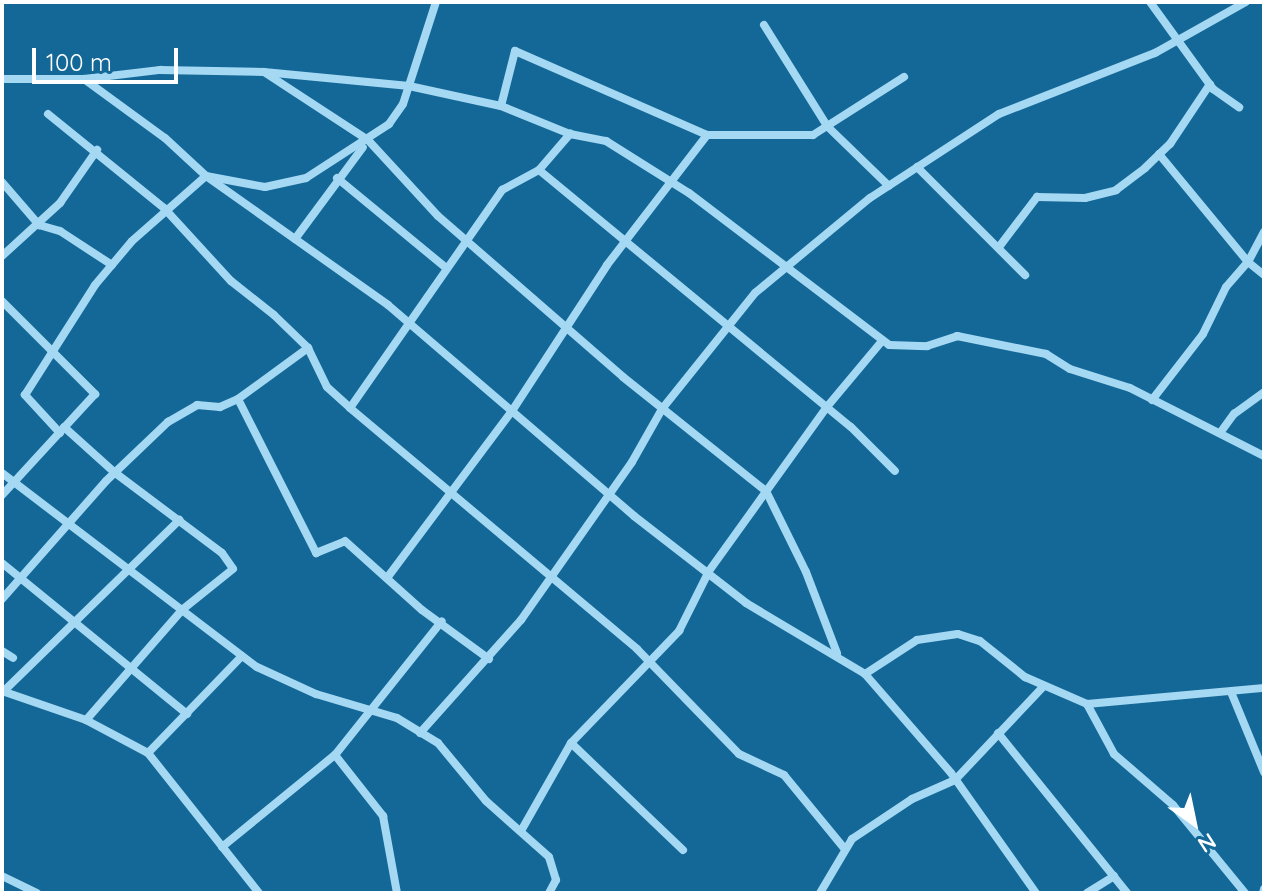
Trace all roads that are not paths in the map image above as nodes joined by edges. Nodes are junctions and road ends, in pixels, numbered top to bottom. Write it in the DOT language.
graph roads {
  1 [pos="436,2"];
  2 [pos="1150,2"];
  3 [pos="1246,2"];
  4 [pos="764,25"];
  5 [pos="1179,41"];
  6 [pos="264,72"];
  7 [pos="904,77"];
  8 [pos="2,79"];
  9 [pos="84,79"];
  10 [pos="1210,84"];
  11 [pos="409,86"];
  12 [pos="501,106"];
  13 [pos="1239,107"];
  14 [pos="48,114"];
  15 [pos="827,126"];
  16 [pos="570,134"];
  17 [pos="707,135"];
  18 [pos="368,140"];
  19 [pos="97,150"];
  20 [pos="1159,154"];
  21 [pos="917,167"];
  22 [pos="539,170"];
  23 [pos="206,176"];
  24 [pos="337,178"];
  25 [pos="2,182"];
  26 [pos="673,182"];
  27 [pos="889,186"];
  28 [pos="166,210"];
  29 [pos="39,225"];
  30 [pos="1264,232"];
  31 [pos="295,239"];
  32 [pos="465,239"];
  33 [pos="624,242"];
  34 [pos="999,247"];
  35 [pos="2,256"];
  36 [pos="1248,262"];
  37 [pos="112,265"];
  38 [pos="446,268"];
  39 [pos="785,268"];
  40 [pos="1025,275"];
  41 [pos="1264,275"];
  42 [pos="2,301"];
  43 [pos="410,324"];
  44 [pos="566,327"];
  45 [pos="728,327"];
  46 [pos="882,341"];
  47 [pos="308,348"];
  48 [pos="53,350"];
  49 [pos="1264,392"];
  50 [pos="238,399"];
  51 [pos="1152,400"];
  52 [pos="350,408"];
  53 [pos="826,408"];
  54 [pos="662,409"];
  55 [pos="512,411"];
  56 [pos="62,430"];
  57 [pos="1220,433"];
  58 [pos="1264,456"];
  59 [pos="895,471"];
  60 [pos="114,472"];
  61 [pos="2,473"];
  62 [pos="14,482"];
  63 [pos="766,491"];
  64 [pos="609,494"];
  65 [pos="2,495"];
  66 [pos="452,497"];
  67 [pos="179,520"];
  68 [pos="71,524"];
  69 [pos="2,563"];
  70 [pos="129,569"];
  71 [pos="709,571"];
  72 [pos="21,578"];
  73 [pos="387,578"];
  74 [pos="551,580"];
  75 [pos="2,599"];
  76 [pos="182,610"];
  77 [pos="442,621"];
  78 [pos="73,625"];
  79 [pos="2,651"];
  80 [pos="837,653"];
  81 [pos="242,656"];
  82 [pos="13,658"];
  83 [pos="489,659"];
  84 [pos="652,663"];
  85 [pos="134,666"];
  86 [pos="865,674"];
  87 [pos="1044,686"];
  88 [pos="1264,688"];
  89 [pos="2,692"];
  90 [pos="1231,692"];
  91 [pos="1087,704"];
  92 [pos="370,708"];
  93 [pos="187,714"];
  94 [pos="86,720"];
  95 [pos="420,733"];
  96 [pos="998,733"];
  97 [pos="571,743"];
  98 [pos="148,753"];
  99 [pos="335,755"];
  100 [pos="1264,772"];
  101 [pos="955,780"];
  102 [pos="521,831"];
  103 [pos="222,847"];
  104 [pos="844,848"];
  105 [pos="683,850"];
  106 [pos="2,876"];
  107 [pos="1114,876"];
  108 [pos="37,893"];
  109 [pos="259,893"];
  110 [pos="397,893"];
  111 [pos="549,893"];
  112 [pos="820,893"];
  113 [pos="1036,893"];
  114 [pos="1087,893"];
  115 [pos="1127,893"];
  116 [pos="1245,893"];
  1 -- 11 [label="street"];
  2 -- 5 [label="street"];
  3 -- 5 [label="street"];
  4 -- 15 [label="street"];
  5 -- 10 [label="street"];
  5 -- 21 [label="street"];
  6 -- 9 [label="street"];
  6 -- 11 [label="street"];
  6 -- 18 [label="street"];
  7 -- 15 [label="street"];
  8 -- 9 [label="street"];
  9 -- 23 [label="street"];
  10 -- 13 [label="street"];
  10 -- 20 [label="street"];
  11 -- 12 [label="street"];
  11 -- 18 [label="street"];
  12 -- 16 [label="street"];
  12 -- 17 [label="street"];
  14 -- 19 [label="street"];
  15 -- 17 [label="street"];
  15 -- 27 [label="street"];
  16 -- 22 [label="street"];
  16 -- 26 [label="street"];
  17 -- 26 [label="street"];
  18 -- 23 [label="street"];
  18 -- 24 [label="street"];
  18 -- 32 [label="street"];
  19 -- 28 [label="street"];
  19 -- 29 [label="street"];
  20 -- 34 [label="street"];
  20 -- 36 [label="street"];
  21 -- 27 [label="street"];
  21 -- 34 [label="street"];
  22 -- 32 [label="street"];
  22 -- 33 [label="street"];
  23 -- 28 [label="street"];
  23 -- 31 [label="street"];
  24 -- 31 [label="street"];
  24 -- 38 [label="street"];
  25 -- 29 [label="street"];
  26 -- 33 [label="street"];
  26 -- 39 [label="street"];
  27 -- 39 [label="street"];
  28 -- 37 [label="street"];
  28 -- 47 [label="street"];
  29 -- 35 [label="street"];
  29 -- 37 [label="street"];
  30 -- 36 [label="street"];
  31 -- 43 [label="street"];
  32 -- 38 [label="street"];
  32 -- 44 [label="street"];
  33 -- 44 [label="street"];
  33 -- 45 [label="street"];
  34 -- 40 [label="street"];
  36 -- 41 [label="street"];
  36 -- 51 [label="street"];
  37 -- 48 [label="street"];
  38 -- 43 [label="street"];
  39 -- 45 [label="street"];
  39 -- 46 [label="street"];
  42 -- 48 [label="street"];
  43 -- 52 [label="street"];
  43 -- 55 [label="street"];
  44 -- 54 [label="street"];
  44 -- 55 [label="street"];
  45 -- 53 [label="street"];
  45 -- 54 [label="street"];
  46 -- 51 [label="street"];
  46 -- 53 [label="street"];
  47 -- 50 [label="street"];
  47 -- 52 [label="street"];
  48 -- 56 [label="street"];
  48 -- 56 [label="street"];
  49 -- 57 [label="street"];
  50 -- 60 [label="street"];
  50 -- 73 [label="street"];
  51 -- 57 [label="street"];
  52 -- 66 [label="street"];
  53 -- 59 [label="street"];
  53 -- 63 [label="street"];
  54 -- 63 [label="street"];
  54 -- 64 [label="street"];
  55 -- 64 [label="street"];
  55 -- 66 [label="street"];
  56 -- 60 [label="street"];
  56 -- 62 [label="street"];
  57 -- 58 [label="street"];
  60 -- 67 [label="street"];
  60 -- 68 [label="street"];
  61 -- 62 [label="street"];
  62 -- 65 [label="street"];
  62 -- 68 [label="street"];
  63 -- 71 [label="street"];
  63 -- 80 [label="street"];
  64 -- 71 [label="street"];
  64 -- 74 [label="street"];
  66 -- 73 [label="street"];
  66 -- 74 [label="street"];
  67 -- 70 [label="street"];
  67 -- 76 [label="street"];
  68 -- 70 [label="street"];
  68 -- 72 [label="street"];
  69 -- 72 [label="street"];
  70 -- 76 [label="street"];
  70 -- 78 [label="street"];
  71 -- 80 [label="street"];
  71 -- 84 [label="street"];
  72 -- 75 [label="street"];
  72 -- 78 [label="street"];
  73 -- 77 [label="street"];
  74 -- 83 [label="street"];
  74 -- 84 [label="street"];
  76 -- 81 [label="street"];
  76 -- 85 [label="street"];
  77 -- 83 [label="street"];
  77 -- 92 [label="street"];
  78 -- 85 [label="street"];
  78 -- 89 [label="street"];
  79 -- 82 [label="street"];
  80 -- 86 [label="street"];
  81 -- 92 [label="street"];
  81 -- 93 [label="street"];
  83 -- 95 [label="street"];
  84 -- 97 [label="street"];
  84 -- 104 [label="street"];
  85 -- 93 [label="street"];
  85 -- 94 [label="street"];
  86 -- 87 [label="street"];
  86 -- 101 [label="street"];
  87 -- 91 [label="street"];
  87 -- 96 [label="street"];
  88 -- 90 [label="street"];
  89 -- 94 [label="street"];
  90 -- 91 [label="street"];
  90 -- 100 [label="street"];
  91 -- 116 [label="street"];
  92 -- 95 [label="street"];
  92 -- 99 [label="street"];
  93 -- 98 [label="street"];
  94 -- 98 [label="street"];
  95 -- 102 [label="street"];
  96 -- 101 [label="street"];
  96 -- 107 [label="street"];
  97 -- 102 [label="street"];
  97 -- 105 [label="street"];
  98 -- 103 [label="street"];
  99 -- 103 [label="street"];
  99 -- 110 [label="street"];
  101 -- 104 [label="street"];
  101 -- 113 [label="street"];
  102 -- 111 [label="street"];
  103 -- 109 [label="street"];
  104 -- 112 [label="street"];
  106 -- 108 [label="street"];
  107 -- 114 [label="street"];
  107 -- 115 [label="street"];
}
